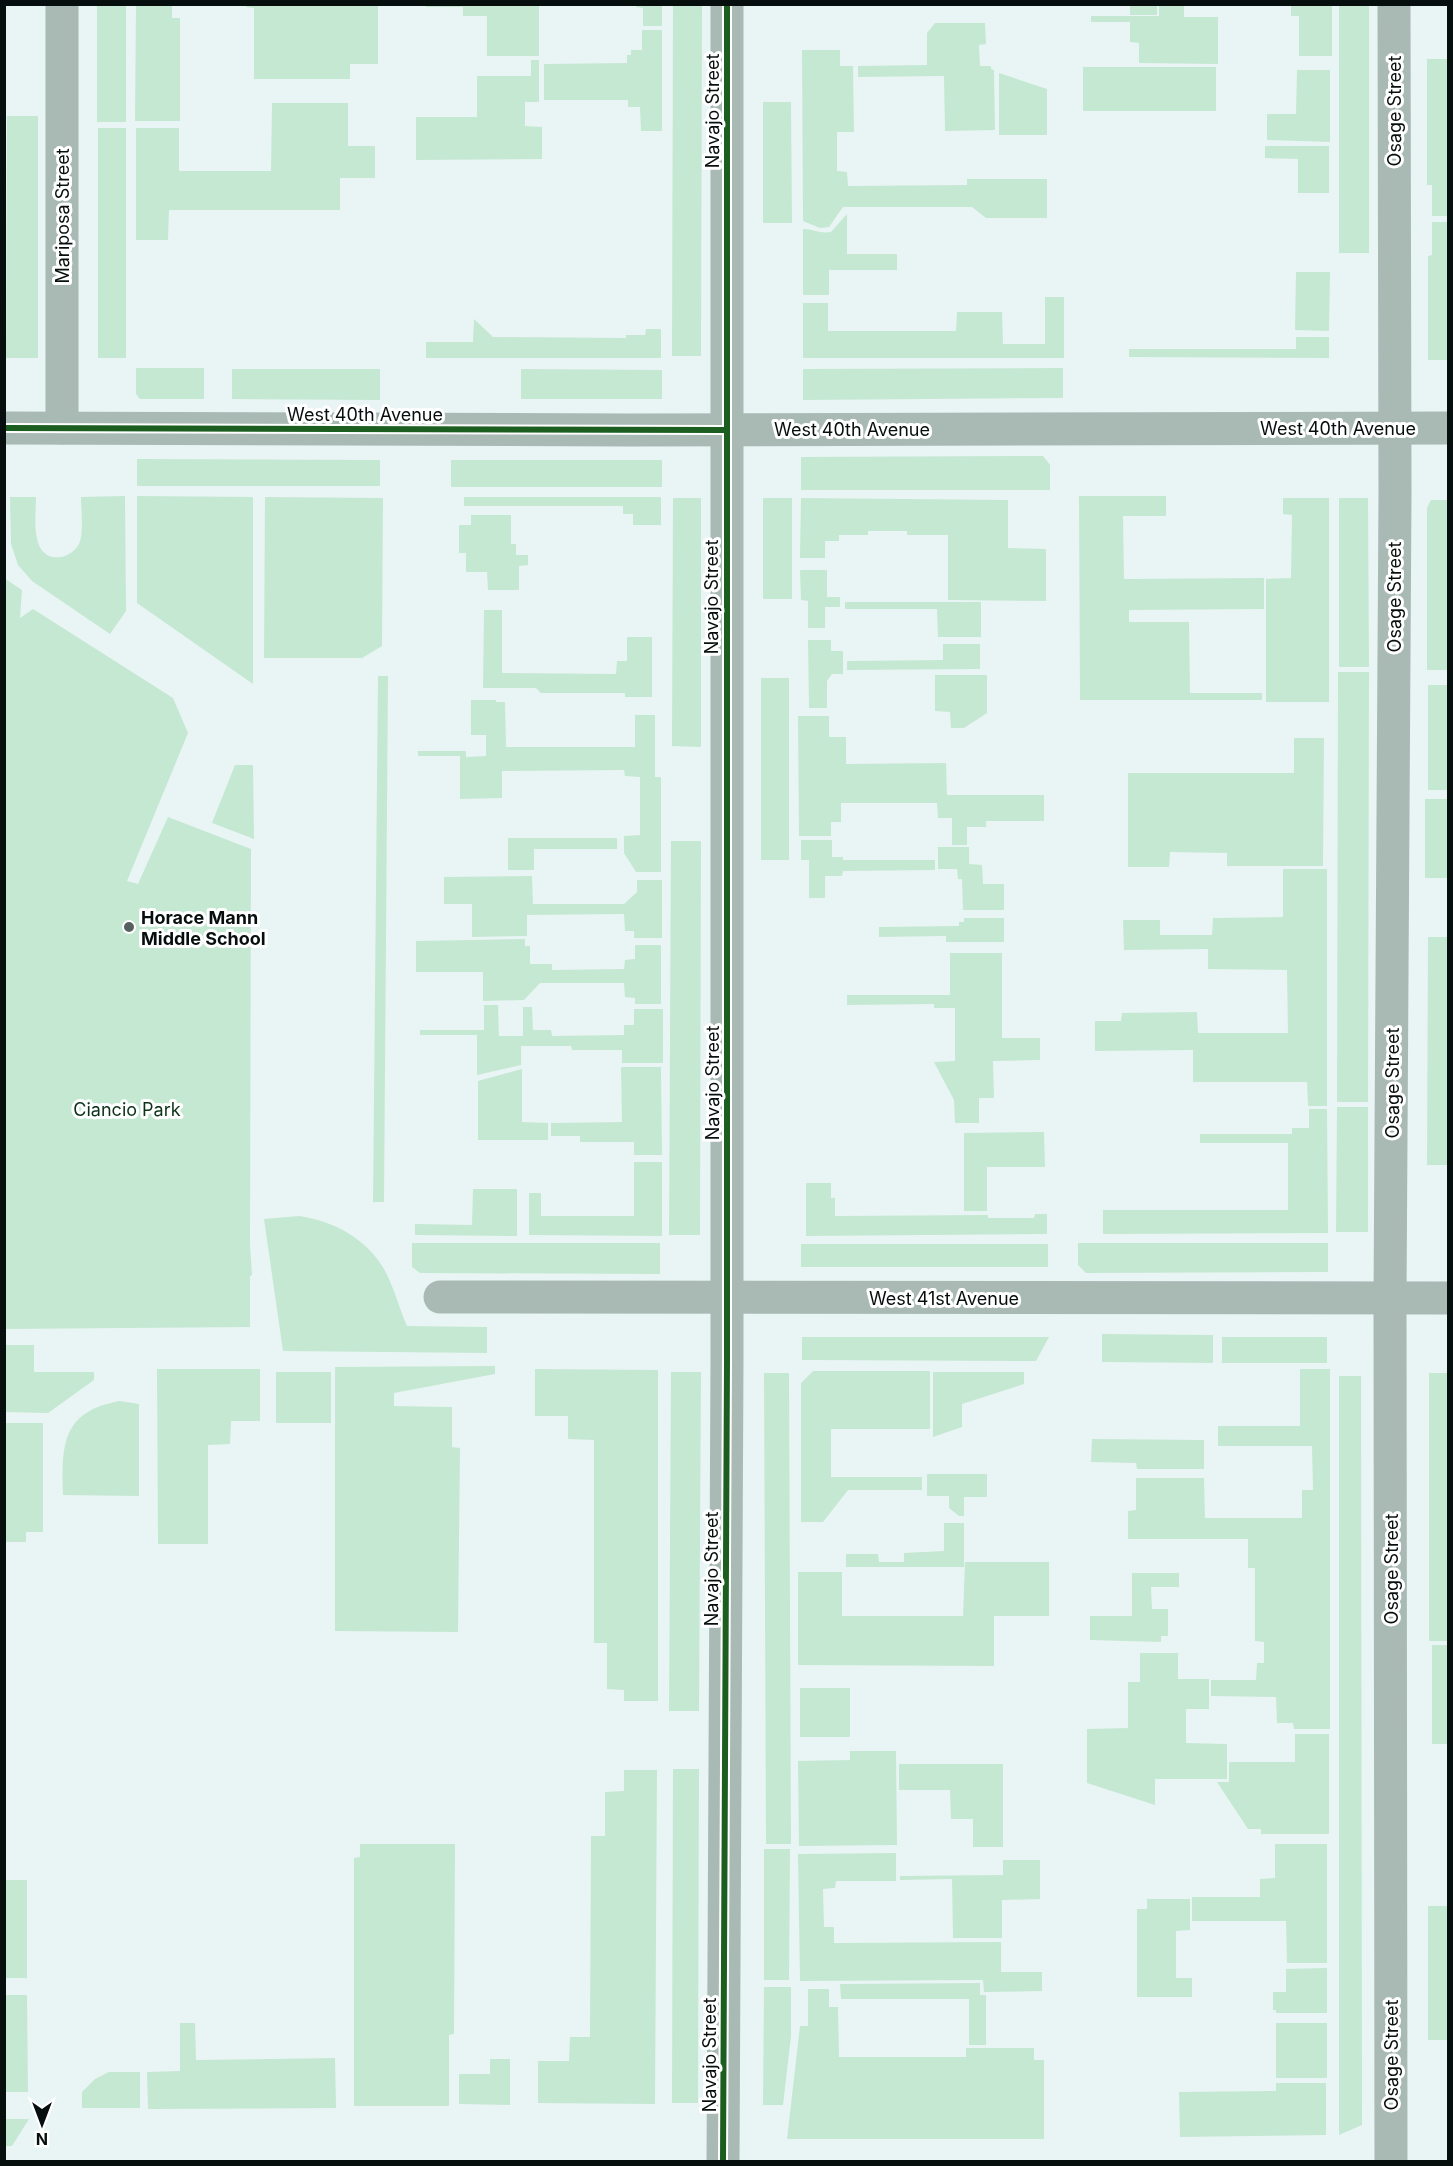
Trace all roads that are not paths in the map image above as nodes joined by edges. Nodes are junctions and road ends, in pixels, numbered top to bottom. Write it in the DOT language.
graph roads {
  1 [pos="62,4"];
  2 [pos="727,4"];
  3 [pos="1394,4"];
  4 [pos="4,428"];
  5 [pos="62,428"];
  6 [pos="1395,428"];
  7 [pos="1449,428"];
  8 [pos="726,430"];
  9 [pos="440,1297"];
  10 [pos="727,1298"];
  11 [pos="1390,1298"];
  12 [pos="1449,1298"];
  13 [pos="723,2162"];
  14 [pos="1391,2162"];
  1 -- 5 [label="street, Mariposa Street"];
  2 -- 8 [label="street, Navajo Street"];
  3 -- 6 [label="street, Osage Street"];
  4 -- 5 [label="street, West 40th Avenue"];
  5 -- 8 [label="street, West 40th Avenue"];
  6 -- 7 [label="street, West 40th Avenue"];
  6 -- 8 [label="street, West 40th Avenue"];
  6 -- 11 [label="street, Osage Street"];
  8 -- 10 [label="street, Navajo Street"];
  9 -- 10 [label="street, West 41st Avenue"];
  10 -- 11 [label="street, West 41st Avenue"];
  10 -- 13 [label="street, Navajo Street"];
  11 -- 12 [label="street, West 41st Avenue"];
  11 -- 14 [label="street, Osage Street"];
}
